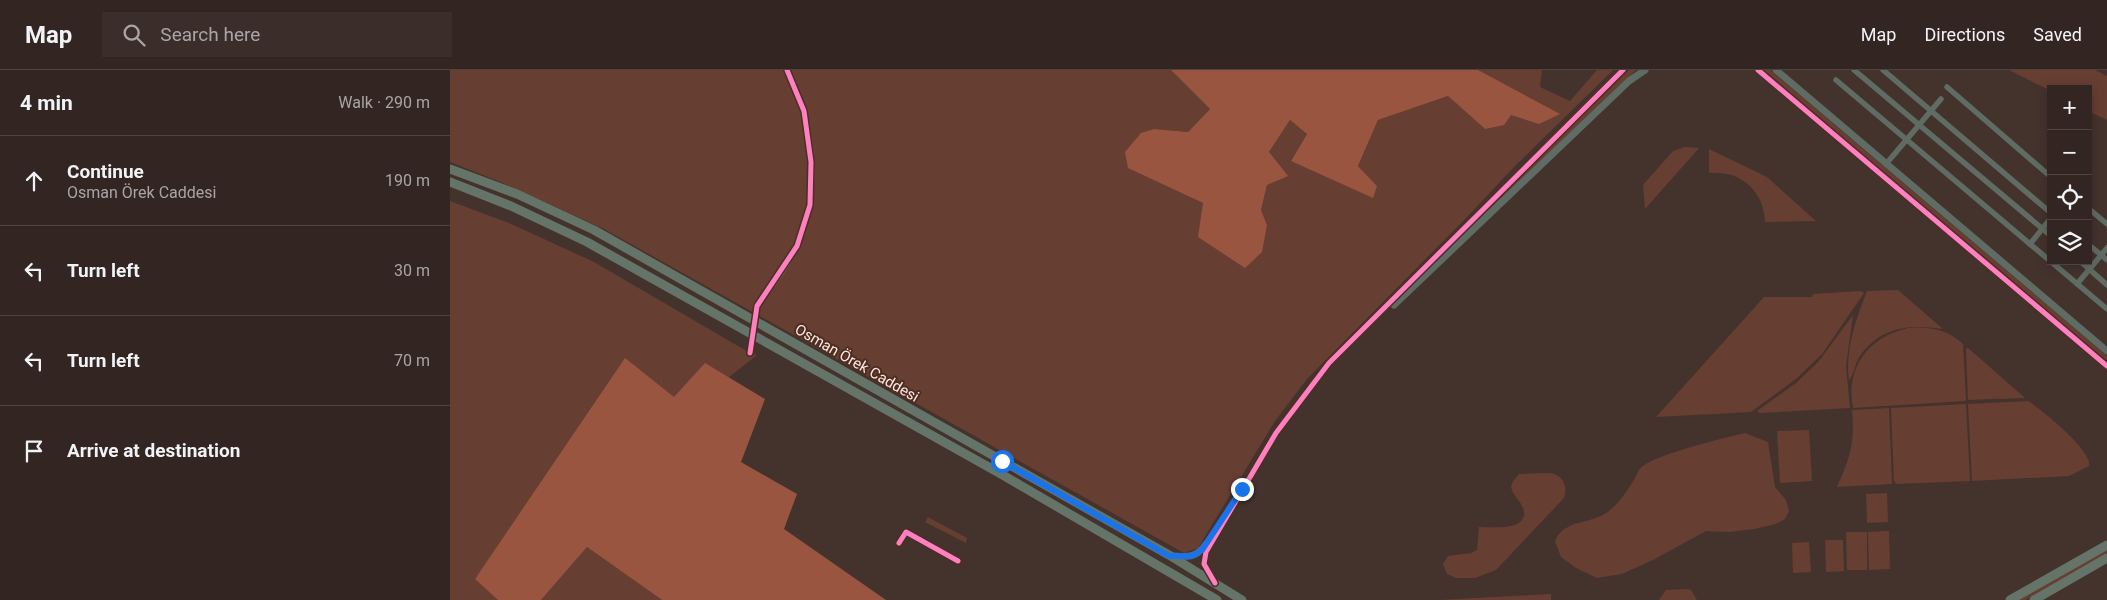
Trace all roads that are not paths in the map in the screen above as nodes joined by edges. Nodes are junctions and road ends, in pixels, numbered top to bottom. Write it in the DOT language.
graph roads {
  1 [pos="787,70"];
  2 [pos="1623,70"];
  3 [pos="1645,70"];
  4 [pos="1758,70"];
  5 [pos="1776,70"];
  6 [pos="1854,70"];
  7 [pos="1883,70"];
  8 [pos="1836,80"];
  9 [pos="1947,87"];
  10 [pos="1941,99"];
  11 [pos="1931,110"];
  12 [pos="1918,125"];
  13 [pos="1907,139"];
  14 [pos="1886,164"];
  15 [pos="450,169"];
  16 [pos="2049,175"];
  17 [pos="450,182"];
  18 [pos="2047,209"];
  19 [pos="2092,211"];
  20 [pos="2049,220"];
  21 [pos="2107,224"];
  22 [pos="2042,228"];
  23 [pos="2047,232"];
  24 [pos="2030,244"];
  25 [pos="2092,247"];
  26 [pos="2107,248"];
  27 [pos="2102,255"];
  28 [pos="2107,260"];
  29 [pos="2084,265"];
  30 [pos="2089,270"];
  31 [pos="2077,284"];
  32 [pos="2107,285"];
  33 [pos="757,306"];
  34 [pos="2107,310"];
  35 [pos="2107,351"];
  36 [pos="2107,366"];
  37 [pos="1314,382"];
  38 [pos="1238,494"];
  39 [pos="899,543"];
  40 [pos="2107,545"];
  41 [pos="1169,556"];
  42 [pos="2107,558"];
  43 [pos="958,561"];
  44 [pos="1215,583"];
  45 [pos="1217,600"];
  46 [pos="1242,600"];
  47 [pos="2010,600"];
  48 [pos="2034,600"];
  1 -- 33 [label="street"];
  2 -- 37 [label="street"];
  3 -- 37 [label="street"];
  4 -- 36 [label="street"];
  5 -- 14 [label="street"];
  6 -- 12 [label="street"];
  7 -- 11 [label="street"];
  8 -- 13 [label="street"];
  9 -- 16 [label="street"];
  10 -- 11 [label="street"];
  11 -- 12 [label="street"];
  11 -- 18 [label="street"];
  12 -- 13 [label="street"];
  12 -- 22 [label="street"];
  13 -- 14 [label="street"];
  13 -- 24 [label="street"];
  14 -- 35 [label="street"];
  15 -- 41 [label="main road, Osman Örek Caddesi"];
  17 -- 45 [label="main road, Osman Örek Caddesi"];
  19 -- 21 [label="street"];
  20 -- 22 [label="street"];
  22 -- 23 [label="street"];
  22 -- 24 [label="street"];
  24 -- 31 [label="street"];
  25 -- 27 [label="street"];
  26 -- 27 [label="street"];
  27 -- 28 [label="street"];
  27 -- 30 [label="street"];
  29 -- 30 [label="street"];
  30 -- 31 [label="street"];
  30 -- 32 [label="street"];
  31 -- 34 [label="street"];
  37 -- 38 [label="street"];
  38 -- 41 [label="street"];
  38 -- 44 [label="street"];
  39 -- 43 [label="street"];
  40 -- 47 [label="main road"];
  41 -- 44 [label="main road, Osman Örek Caddesi"];
  42 -- 48 [label="main road"];
  44 -- 46 [label="main road, Osman Örek Caddesi"];
}
